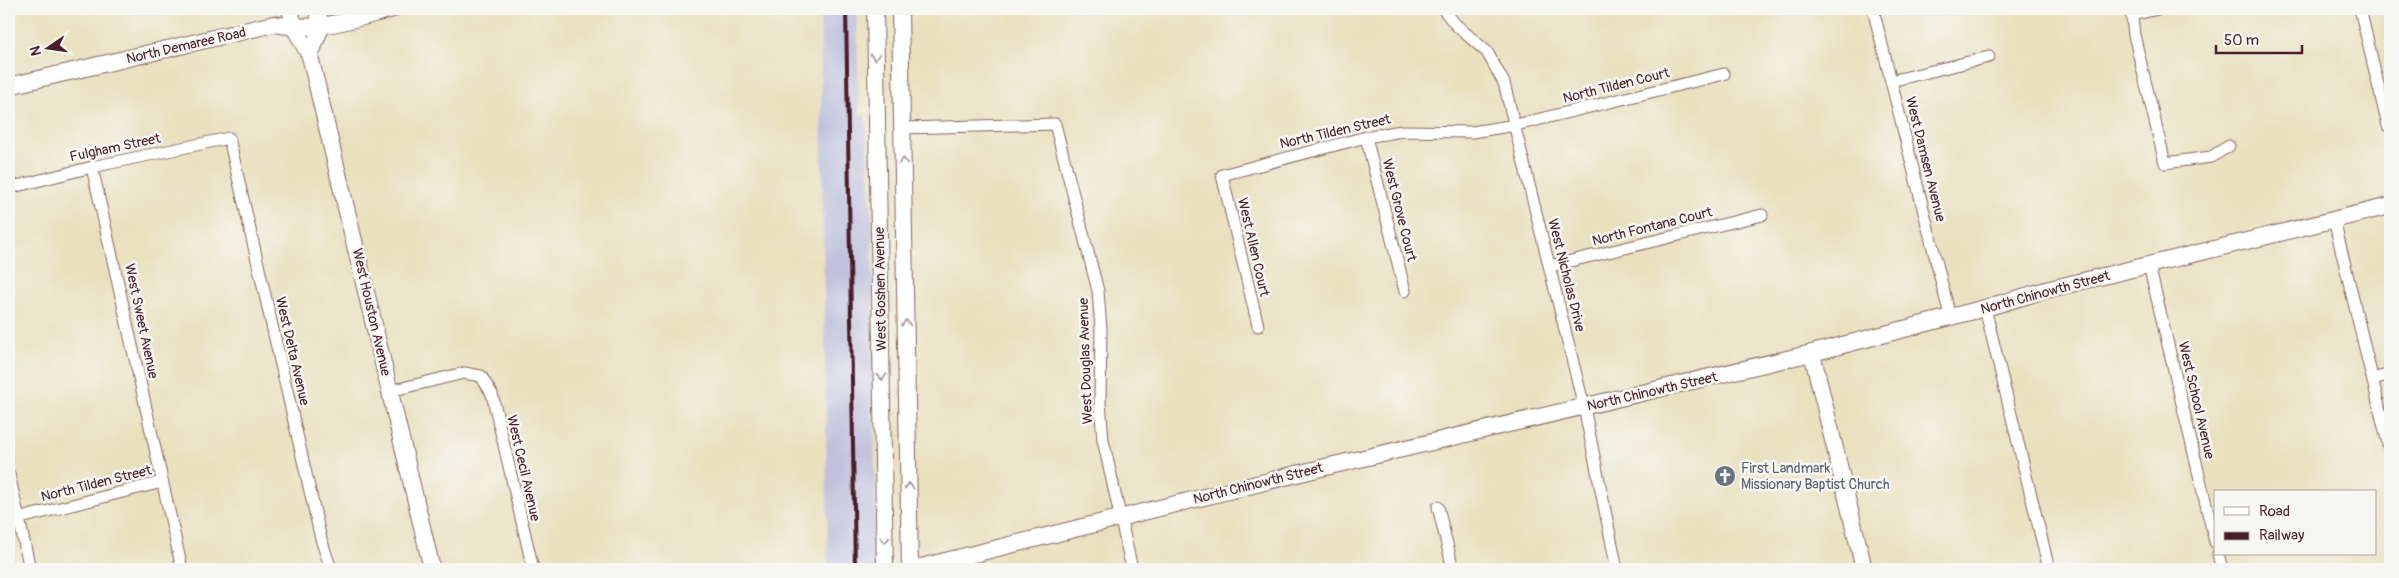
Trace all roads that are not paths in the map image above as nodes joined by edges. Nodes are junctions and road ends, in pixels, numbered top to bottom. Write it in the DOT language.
graph roads {
  1 [pos="317,9"];
  2 [pos="393,9"];
  3 [pos="874,9"];
  4 [pos="900,9"];
  5 [pos="1443,9"];
  6 [pos="1873,9"];
  7 [pos="2158,9"];
  8 [pos="2360,9"];
  9 [pos="293,10"];
  10 [pos="2132,12"];
  11 [pos="274,24"];
  12 [pos="321,27"];
  13 [pos="295,29"];
  14 [pos="310,56"];
  15 [pos="1989,57"];
  16 [pos="1724,74"];
  17 [pos="1891,81"];
  18 [pos="9,86"];
  19 [pos="1516,125"];
  20 [pos="2388,126"];
  21 [pos="903,128"];
  22 [pos="1366,137"];
  23 [pos="229,138"];
  24 [pos="2229,146"];
  25 [pos="92,167"];
  26 [pos="1222,175"];
  27 [pos="9,188"];
  28 [pos="2390,206"];
  29 [pos="1762,215"];
  30 [pos="2334,220"];
  31 [pos="2149,265"];
  32 [pos="1550,266"];
  33 [pos="1406,291"];
  34 [pos="1985,308"];
  35 [pos="1950,316"];
  36 [pos="1258,326"];
  37 [pos="1812,353"];
  38 [pos="2390,374"];
  39 [pos="2373,378"];
  40 [pos="390,391"];
  41 [pos="1584,408"];
  42 [pos="2390,452"];
  43 [pos="9,474"];
  44 [pos="162,482"];
  45 [pos="1438,507"];
  46 [pos="1121,516"];
  47 [pos="14,519"];
  48 [pos="2214,538"];
  49 [pos="2219,556"];
  50 [pos="30,569"];
  51 [pos="182,569"];
  52 [pos="331,569"];
  53 [pos="432,569"];
  54 [pos="533,569"];
  55 [pos="886,569"];
  56 [pos="911,569"];
  57 [pos="1132,569"];
  58 [pos="1453,569"];
  59 [pos="1618,569"];
  60 [pos="1864,569"];
  61 [pos="2049,569"];
  62 [pos="2222,569"];
  1 -- 12 [label="street"];
  2 -- 12 [label="street, North Demaree Road"];
  3 -- 55 [label="street, West Goshen Avenue, one-way"];
  4 -- 21 [label="street, West Goshen Avenue"];
  5 -- 19 [label="street, West Nicholas Drive"];
  6 -- 17 [label="street, West Damsen Avenue"];
  7 -- 10 [label="street"];
  8 -- 20 [label="street"];
  9 -- 11 [label="street"];
  9 -- 13 [label="street, West Houston Avenue"];
  10 -- 24 [label="street"];
  11 -- 13 [label="street, North Demaree Road"];
  11 -- 18 [label="street, North Demaree Road"];
  12 -- 13 [label="street, North Demaree Road"];
  12 -- 14 [label="street"];
  13 -- 14 [label="street, West Houston Avenue"];
  14 -- 40 [label="street, West Houston Avenue"];
  15 -- 17 [label="street"];
  16 -- 19 [label="street, North Tilden Court"];
  17 -- 35 [label="street, West Damsen Avenue"];
  19 -- 22 [label="street, North Tilden Street"];
  19 -- 32 [label="street, West Nicholas Drive"];
  21 -- 46 [label="street, West Douglas Avenue"];
  56 -- 21 [label="street, West Goshen Avenue, one-way"];
  22 -- 26 [label="street, North Tilden Street"];
  22 -- 33 [label="street, West Grove Court"];
  23 -- 25 [label="street, Fulgham Street"];
  23 -- 52 [label="street, West Delta Avenue"];
  25 -- 27 [label="street, Fulgham Street"];
  25 -- 44 [label="street, West Sweet Avenue"];
  26 -- 36 [label="street, West Allen Court"];
  28 -- 30 [label="street, North Chinowth Street"];
  29 -- 32 [label="street, North Fontana Court"];
  30 -- 31 [label="street, North Chinowth Street"];
  30 -- 39 [label="street"];
  31 -- 34 [label="street, North Chinowth Street"];
  31 -- 48 [label="street, West School Avenue"];
  32 -- 41 [label="street, West Nicholas Drive"];
  34 -- 35 [label="street, North Chinowth Street"];
  34 -- 61 [label="street"];
  35 -- 37 [label="street, North Chinowth Street"];
  37 -- 41 [label="street, North Chinowth Street"];
  37 -- 60 [label="street"];
  38 -- 39 [label="street"];
  39 -- 42 [label="street"];
  40 -- 53 [label="street, West Houston Avenue"];
  40 -- 54 [label="street, West Cecil Avenue"];
  41 -- 46 [label="street, North Chinowth Street"];
  41 -- 59 [label="street, West Nicholas Drive"];
  43 -- 47 [label="street"];
  44 -- 47 [label="street, North Tilden Street"];
  44 -- 51 [label="street, West Sweet Avenue"];
  45 -- 58 [label="street"];
  46 -- 56 [label="street, North Chinowth Street"];
  46 -- 57 [label="street, West Douglas Avenue"];
  47 -- 50 [label="street"];
  49 -- 62 [label="street"];
}
